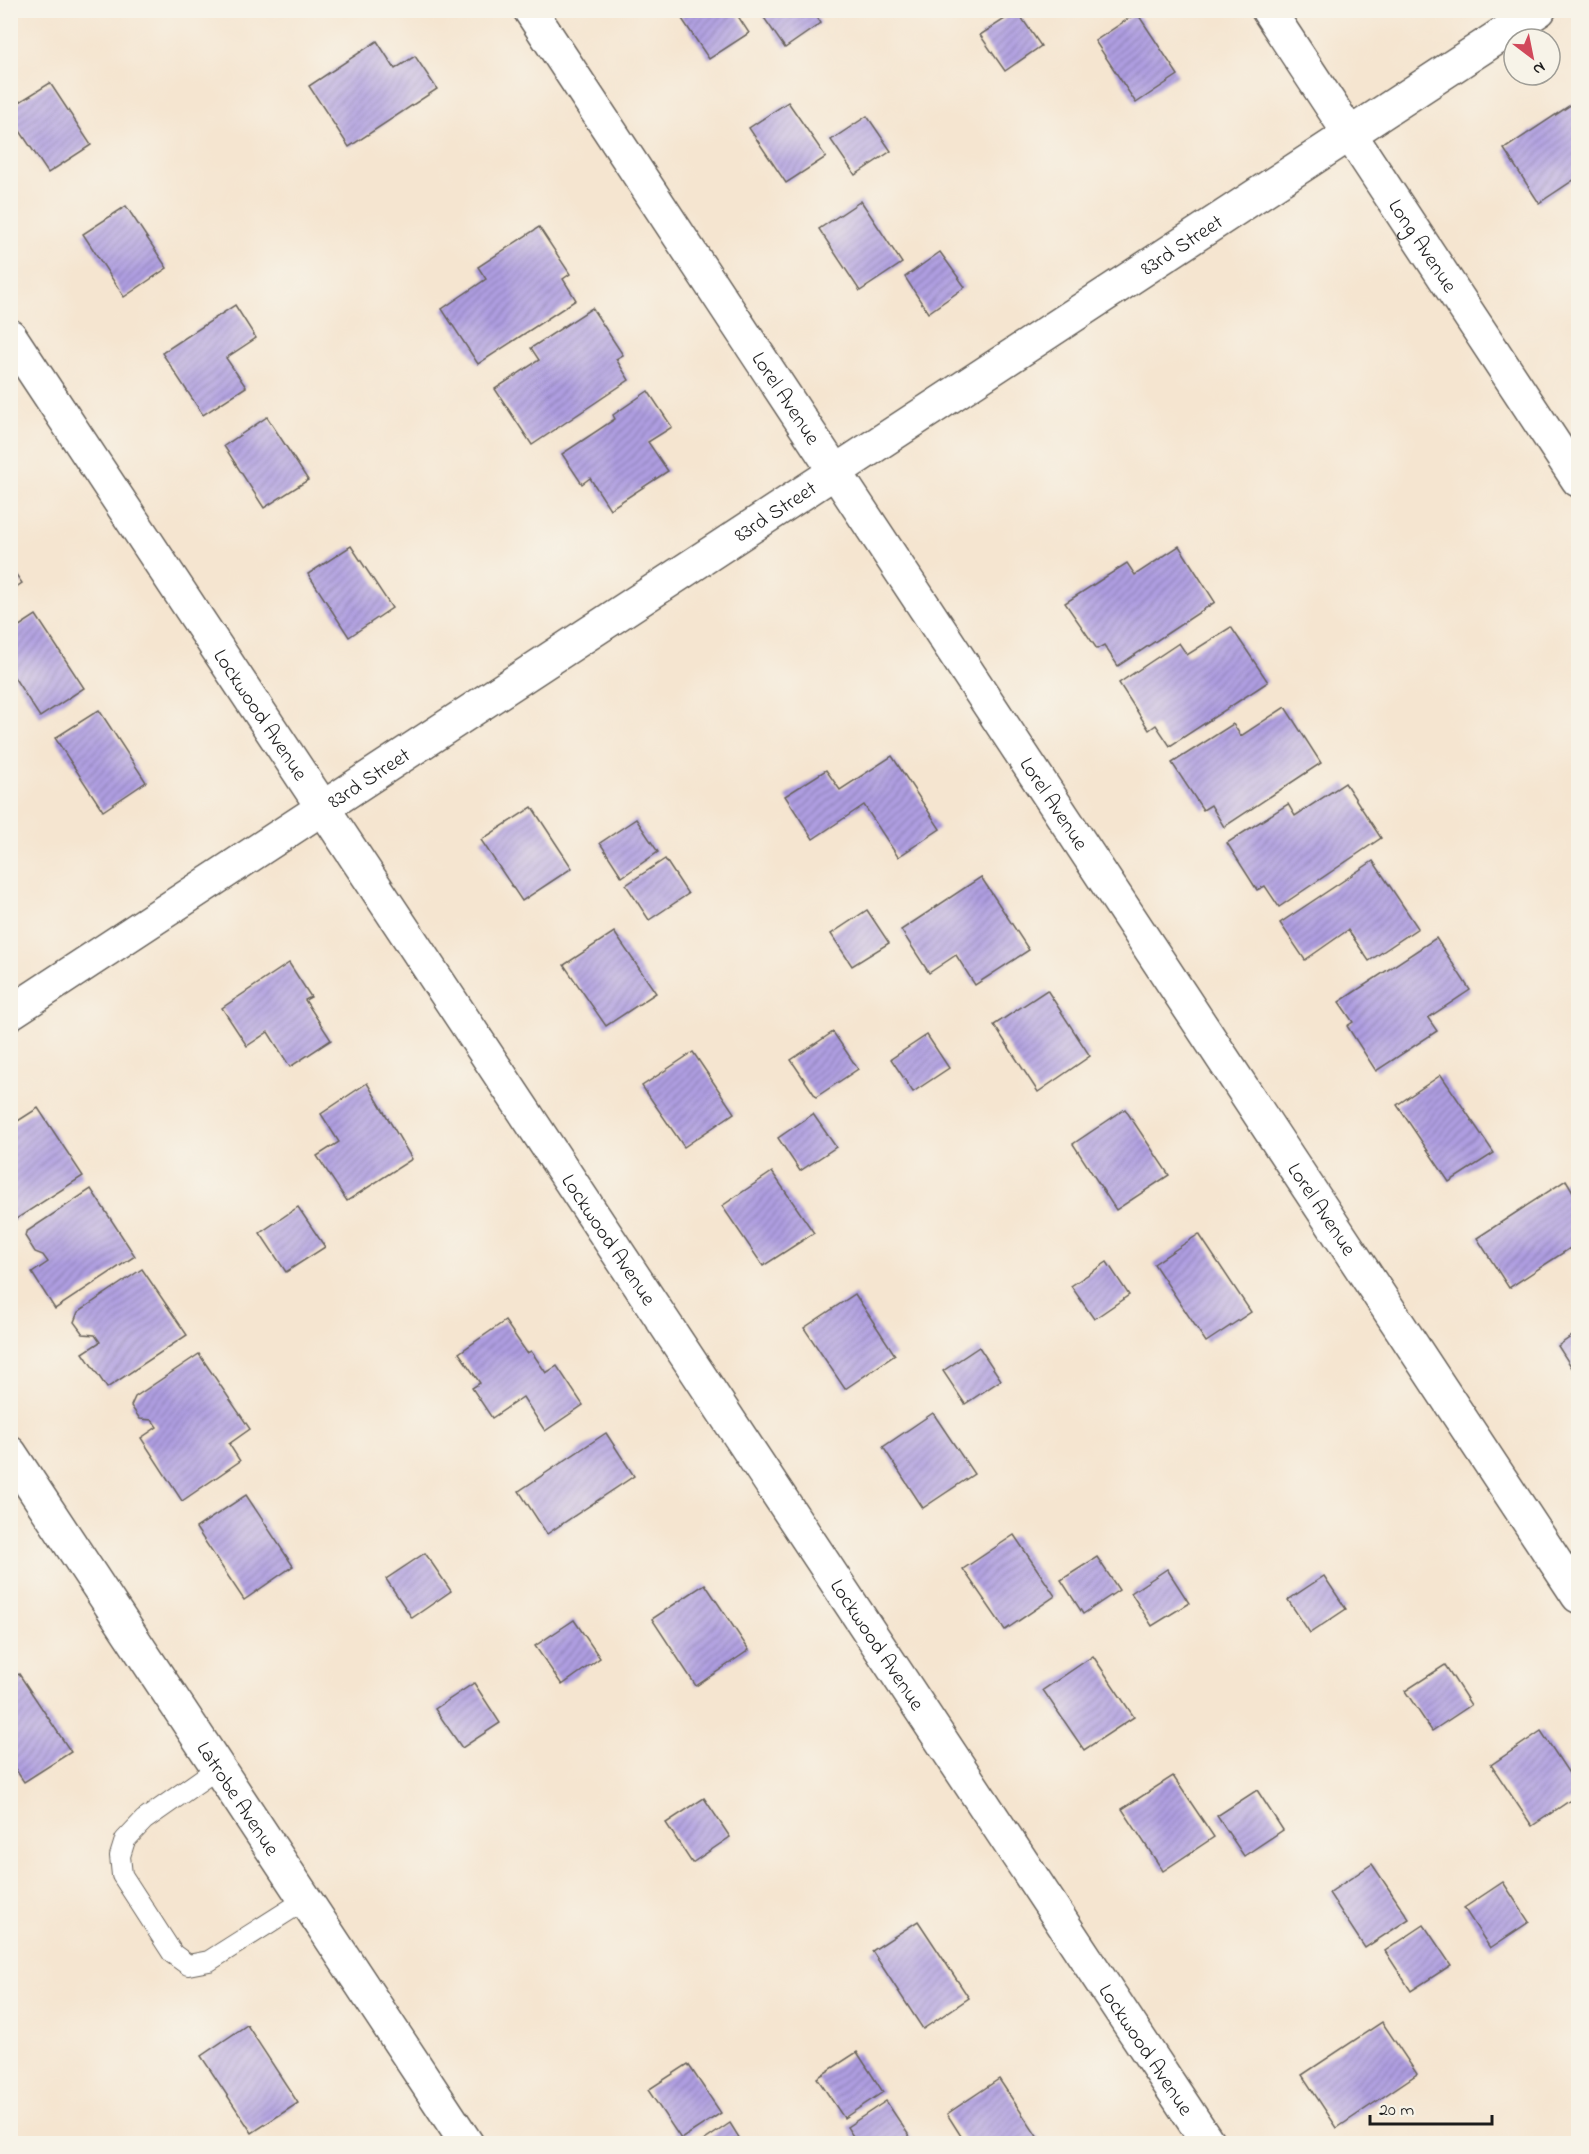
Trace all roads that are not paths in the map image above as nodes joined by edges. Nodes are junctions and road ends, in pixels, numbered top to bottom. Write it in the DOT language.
graph roads {
  1 [pos="530,10"];
  2 [pos="1268,10"];
  3 [pos="1539,10"];
  4 [pos="1349,135"];
  5 [pos="10,336"];
  6 [pos="835,472"];
  7 [pos="1578,480"];
  8 [pos="323,807"];
  9 [pos="10,1013"];
  10 [pos="10,1453"];
  11 [pos="1578,1596"];
  12 [pos="218,1768"];
  13 [pos="305,1900"];
  14 [pos="468,2144"];
  15 [pos="1209,2144"];
  1 -- 6 [label="street, Lorel Avenue"];
  2 -- 4 [label="street, Long Avenue"];
  3 -- 4 [label="street, 83rd Street"];
  4 -- 6 [label="street, 83rd Street"];
  4 -- 7 [label="street, Long Avenue"];
  5 -- 8 [label="street, Lockwood Avenue"];
  6 -- 8 [label="street, 83rd Street"];
  6 -- 11 [label="street, Lorel Avenue"];
  8 -- 9 [label="street, 83rd Street"];
  8 -- 15 [label="street, Lockwood Avenue"];
  10 -- 12 [label="street, Latrobe Avenue"];
  12 -- 13 [label="street, Latrobe Avenue"];
  12 -- 13 [label="lane"];
  13 -- 14 [label="street, Latrobe Avenue"];
}
